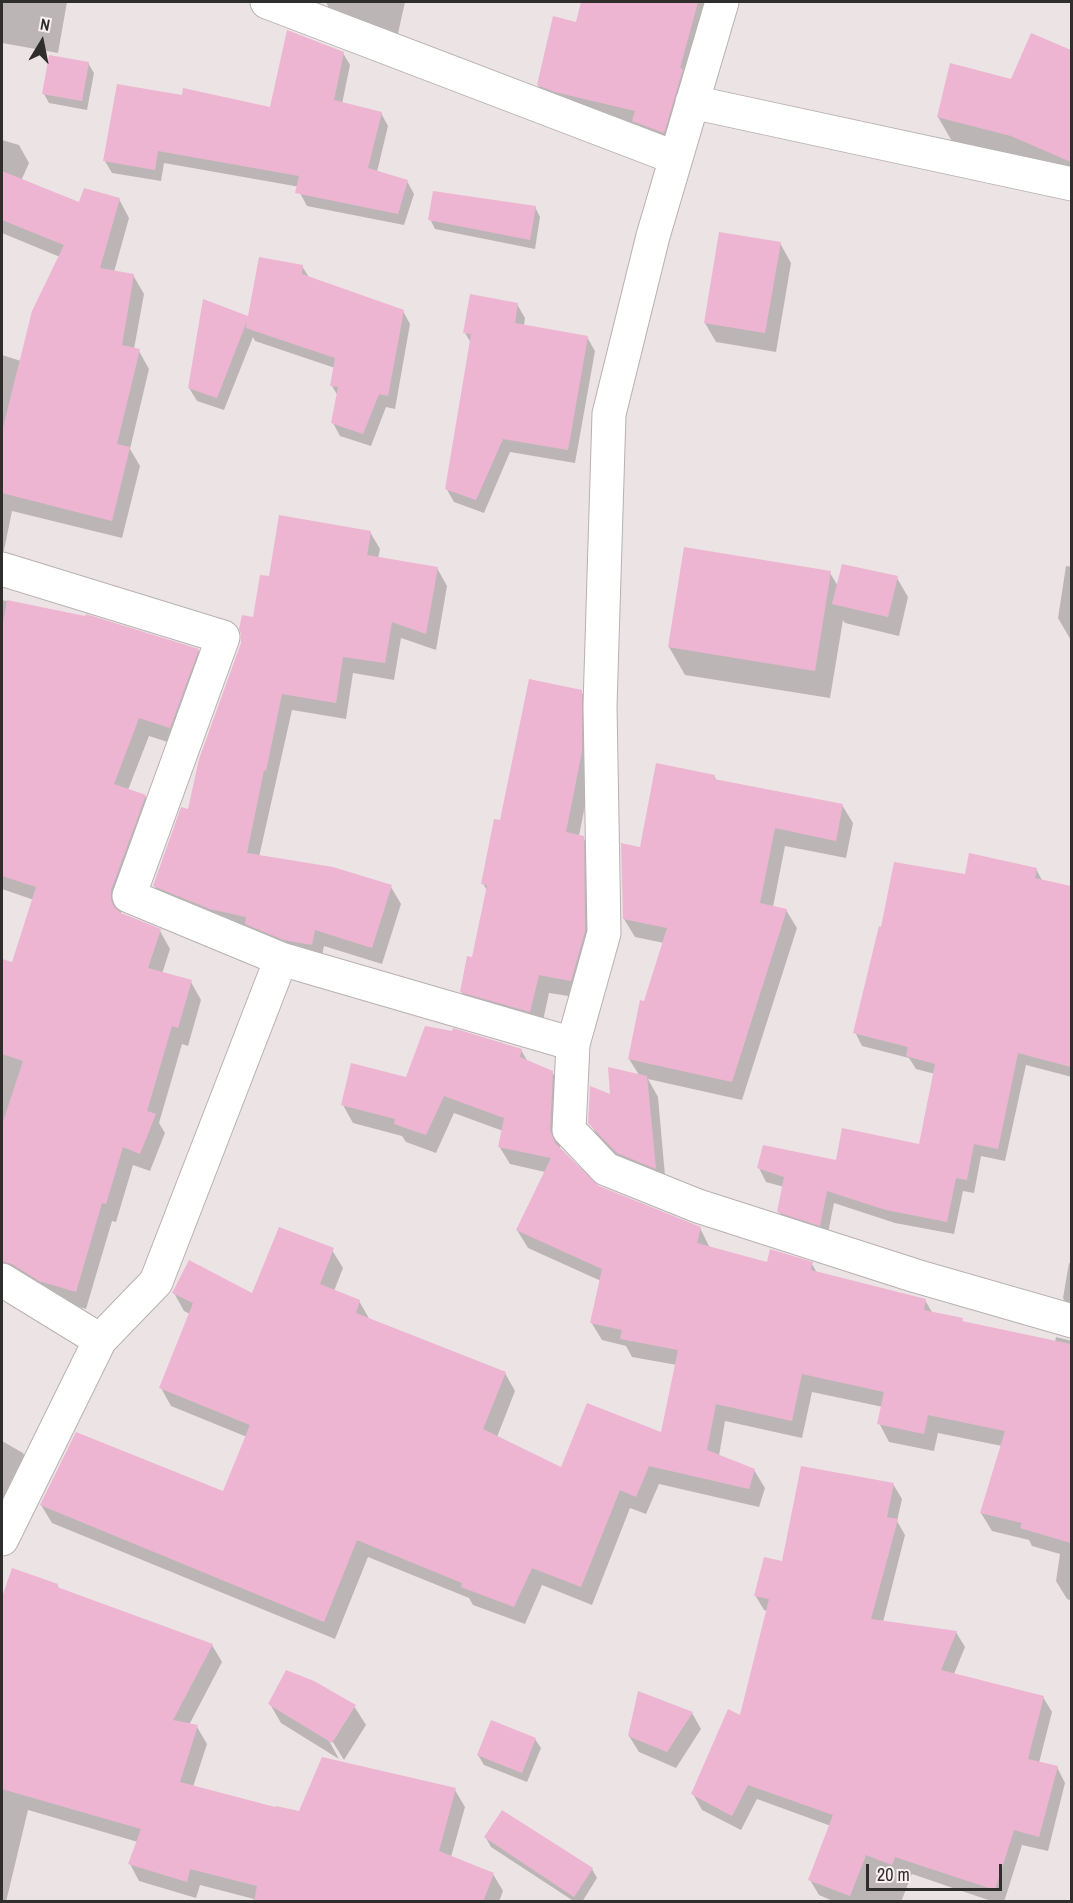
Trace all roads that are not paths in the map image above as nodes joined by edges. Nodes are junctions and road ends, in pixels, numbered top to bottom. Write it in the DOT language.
graph roads {
  1 [pos="267,2"];
  2 [pos="722,2"];
  3 [pos="692,102"];
  4 [pos="676,159"];
  5 [pos="1071,183"];
  6 [pos="2,569"];
  7 [pos="280,959"];
  8 [pos="573,1044"];
  9 [pos="2,1280"];
  10 [pos="1071,1322"];
  11 [pos="100,1340"];
  12 [pos="2,1539"];
  1 -- 4 [label="street"];
  2 -- 3 [label="street"];
  3 -- 4 [label="street"];
  3 -- 5 [label="street"];
  4 -- 8 [label="street"];
  6 -- 7 [label="street"];
  7 -- 8 [label="street"];
  7 -- 11 [label="street"];
  8 -- 10 [label="street"];
  9 -- 11 [label="street"];
  11 -- 12 [label="street"];
}
